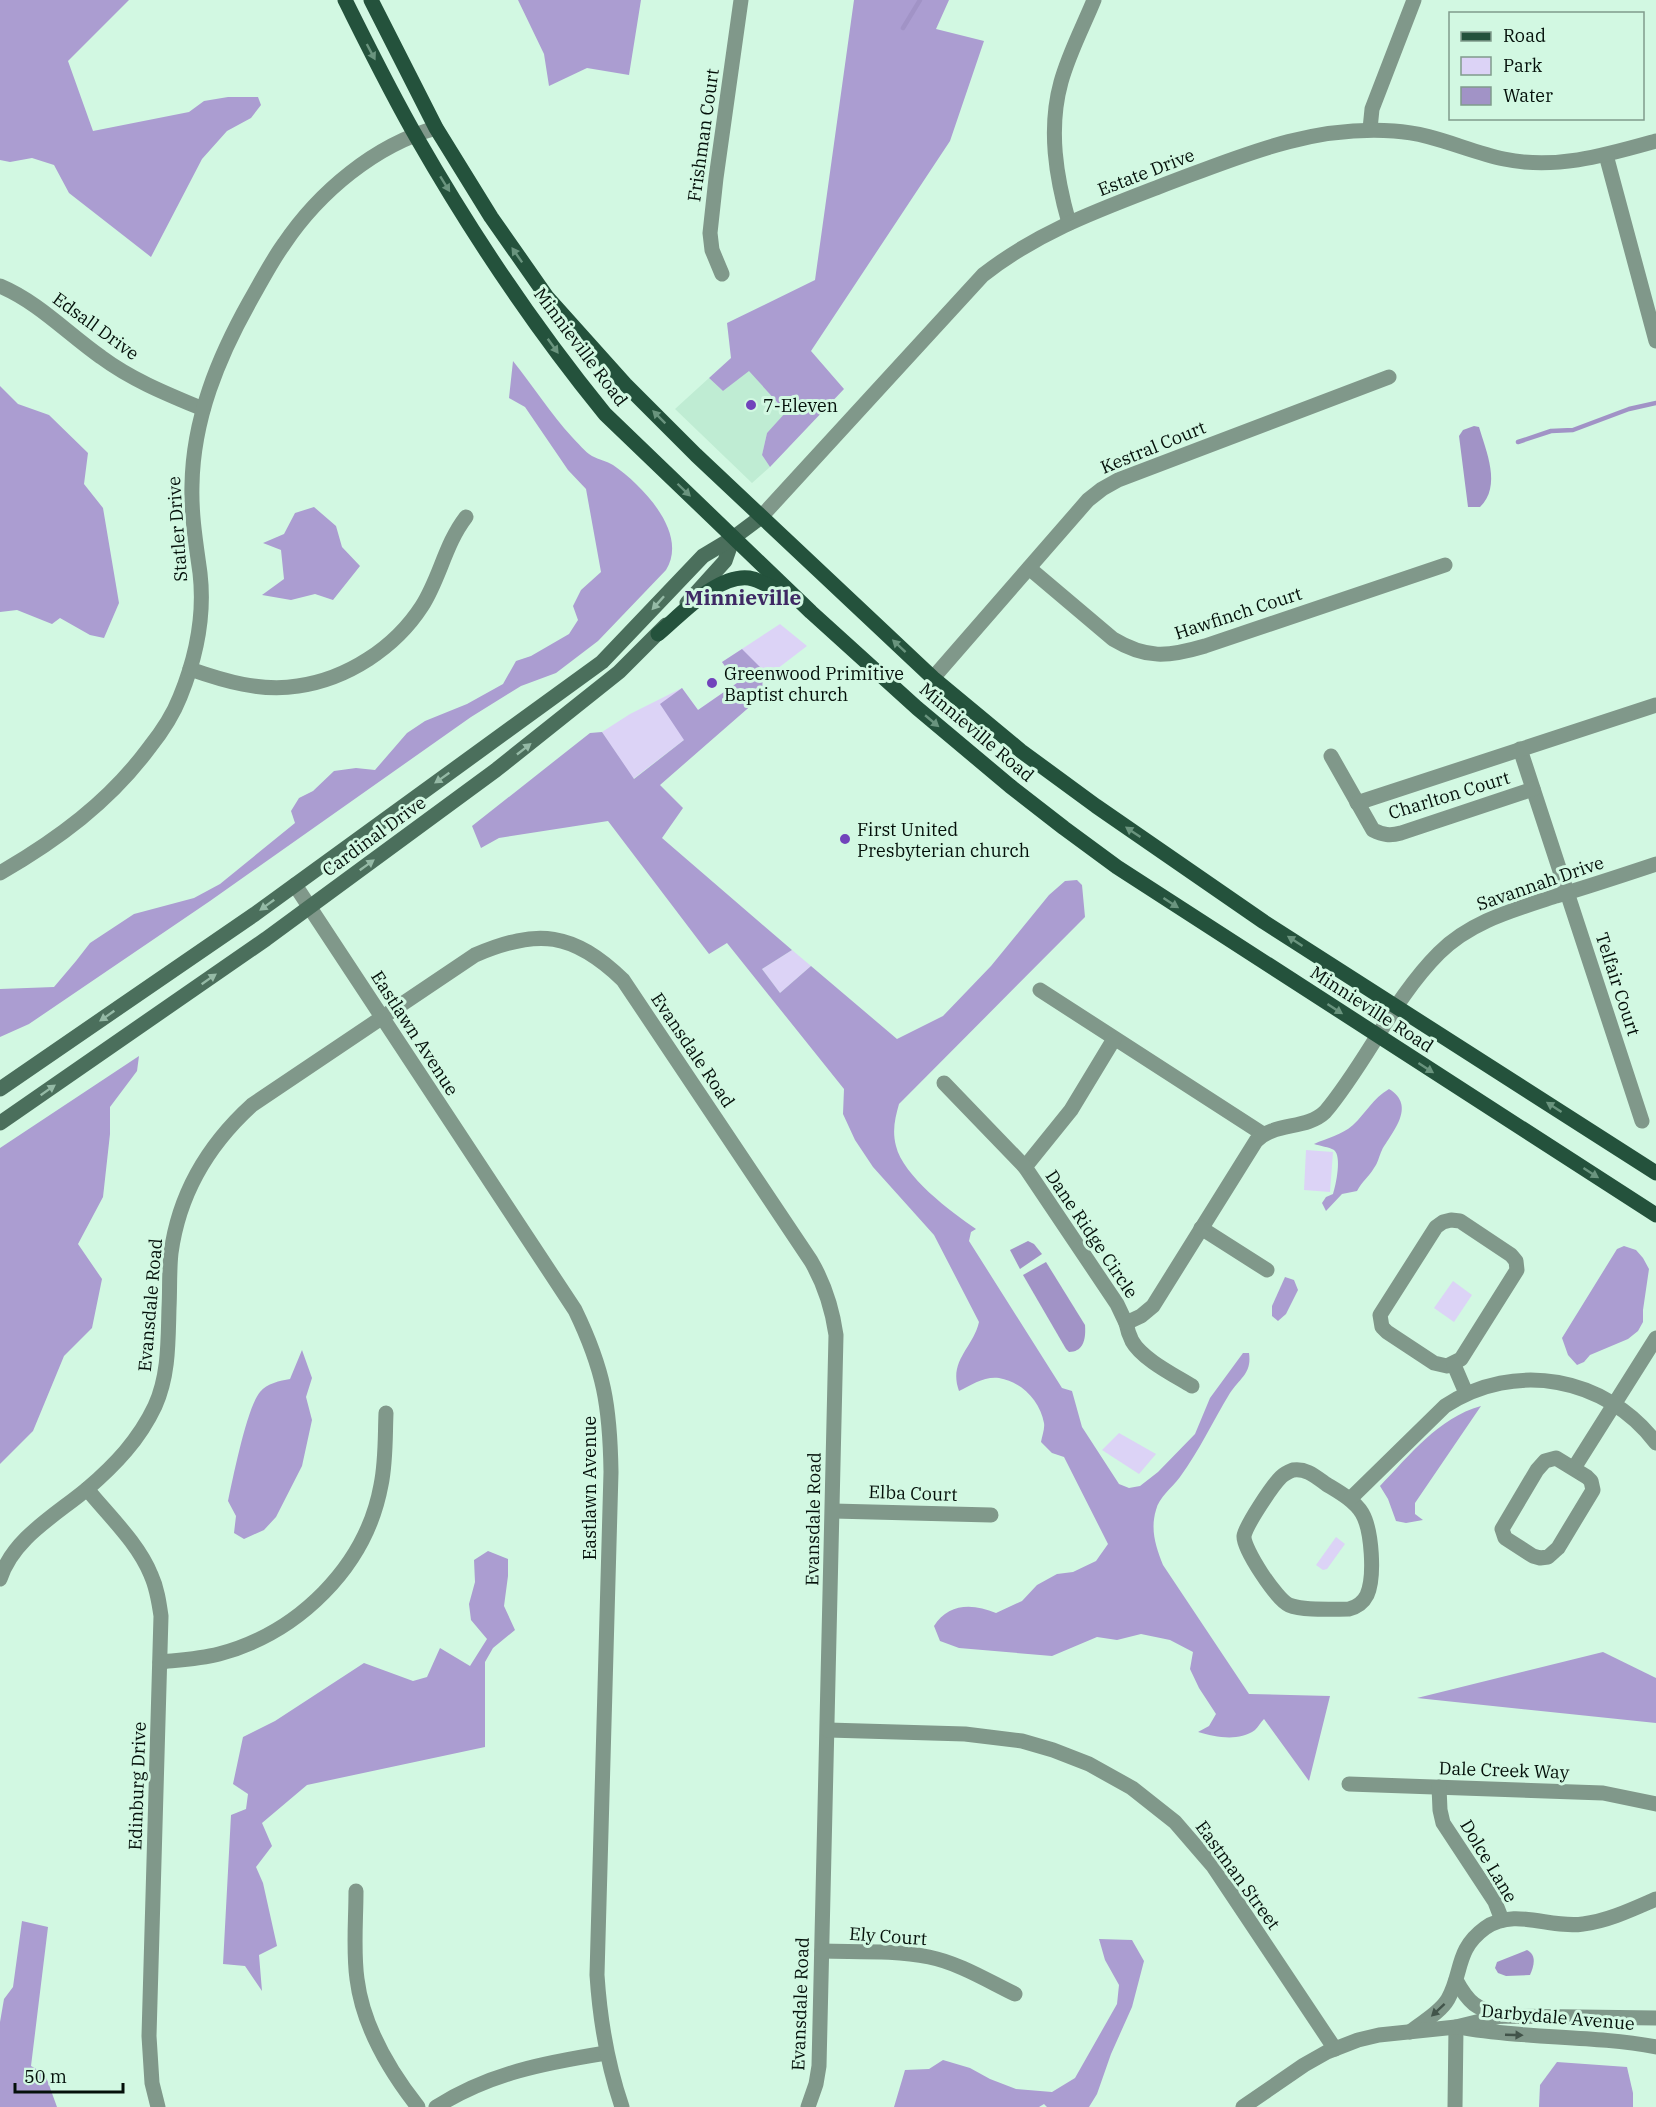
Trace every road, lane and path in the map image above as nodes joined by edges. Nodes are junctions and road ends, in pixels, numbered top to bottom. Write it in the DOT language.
graph roads {
  1 [pos="345,0"];
  2 [pos="370,0"];
  3 [pos="741,0"];
  4 [pos="1094,0"];
  5 [pos="1414,0"];
  6 [pos="436,128"];
  7 [pos="1370,129"];
  8 [pos="414,134"];
  9 [pos="1656,141"];
  10 [pos="1606,154"];
  11 [pos="1069,223"];
  12 [pos="723,274"];
  13 [pos="0,286"];
  14 [pos="1656,341"];
  15 [pos="1389,377"];
  16 [pos="203,409"];
  17 [pos="466,517"];
  18 [pos="760,517"];
  19 [pos="733,538"];
  20 [pos="1445,565"];
  21 [pos="1029,568"];
  22 [pos="811,612"];
  23 [pos="658,634"];
  24 [pos="190,669"];
  25 [pos="933,678"];
  26 [pos="1656,705"];
  27 [pos="1520,749"];
  28 [pos="1331,756"];
  29 [pos="1533,789"];
  30 [pos="1357,803"];
  31 [pos="1656,864"];
  32 [pos="0,873"];
  33 [pos="295,885"];
  34 [pos="1568,893"];
  35 [pos="310,907"];
  36 [pos="1040,990"];
  37 [pos="1397,1007"];
  38 [pos="381,1017"];
  39 [pos="1377,1036"];
  40 [pos="1114,1039"];
  41 [pos="944,1083"];
  42 [pos="0,1089"];
  43 [pos="1642,1121"];
  44 [pos="0,1123"];
  45 [pos="1263,1134"];
  46 [pos="1025,1167"];
  47 [pos="1656,1173"];
  48 [pos="1656,1215"];
  49 [pos="1201,1228"];
  50 [pos="1267,1270"];
  51 [pos="1126,1323"];
  52 [pos="1656,1338"];
  53 [pos="1454,1365"];
  54 [pos="1192,1386"];
  55 [pos="1466,1394"];
  56 [pos="1615,1404"];
  57 [pos="386,1413"];
  58 [pos="1656,1443"];
  59 [pos="1574,1468"];
  60 [pos="87,1490"];
  61 [pos="1350,1499"];
  62 [pos="833,1510"];
  63 [pos="991,1515"];
  64 [pos="0,1579"];
  65 [pos="160,1662"];
  66 [pos="828,1730"];
  67 [pos="1349,1784"];
  68 [pos="1439,1787"];
  69 [pos="1656,1804"];
  70 [pos="356,1891"];
  71 [pos="1656,1899"];
  72 [pos="1502,1920"];
  73 [pos="822,1951"];
  74 [pos="1456,1980"];
  75 [pos="1015,1995"];
  76 [pos="1501,2016"];
  77 [pos="1656,2018"];
  78 [pos="1456,2027"];
  79 [pos="1410,2031"];
  80 [pos="1656,2047"];
  81 [pos="1335,2049"];
  82 [pos="606,2053"];
  83 [pos="158,2107"];
  84 [pos="418,2107"];
  85 [pos="436,2107"];
  86 [pos="622,2107"];
  87 [pos="808,2107"];
  88 [pos="1243,2107"];
  89 [pos="1455,2107"];
  1 -- 8 [label="main road, Minnieville Road, one-way"];
  2 -- 6 [label="main road, Minnieville Road"];
  3 -- 12 [label="street, Frishman Court"];
  4 -- 11 [label="street"];
  5 -- 7 [label="street"];
  6 -- 8 [label="street, Statler Drive"];
  18 -- 6 [label="main road, Minnieville Road, one-way"];
  7 -- 10 [label="street, Estate Drive"];
  7 -- 11 [label="street, Estate Drive"];
  8 -- 16 [label="street, Statler Drive"];
  8 -- 19 [label="main road, Minnieville Road, one-way"];
  9 -- 10 [label="street, Estate Drive"];
  10 -- 14 [label="street"];
  11 -- 18 [label="street, Estate Drive"];
  13 -- 16 [label="street, Edsall Drive"];
  15 -- 21 [label="street, Kestral Court"];
  16 -- 24 [label="street, Statler Drive"];
  17 -- 24 [label="street"];
  18 -- 19 [label="main road, Cardinal Drive"];
  25 -- 18 [label="main road, Minnieville Road, one-way"];
  19 -- 22 [label="main road, Minnieville Road"];
  19 -- 23 [label="main road, Cardinal Drive"];
  19 -- 33 [label="main road, Cardinal Drive, one-way"];
  20 -- 21 [label="street, Hawfinch Court"];
  21 -- 25 [label="street, Kestral Court"];
  22 -- 23 [label="main road"];
  22 -- 39 [label="main road, Minnieville Road, one-way"];
  35 -- 23 [label="main road, Cardinal Drive, one-way"];
  24 -- 32 [label="street, Statler Drive"];
  37 -- 25 [label="main road, Minnieville Road, one-way"];
  26 -- 27 [label="street, Charlton Court"];
  27 -- 29 [label="street, Charlton Court"];
  27 -- 30 [label="street, Charlton Court"];
  28 -- 30 [label="street, Charlton Court"];
  29 -- 30 [label="street, Charlton Court"];
  29 -- 34 [label="street, Charlton Court"];
  31 -- 34 [label="street, Savannah Drive"];
  33 -- 35 [label="street, Eastlawn Avenue"];
  33 -- 42 [label="main road, Cardinal Drive, one-way"];
  34 -- 37 [label="street, Savannah Drive"];
  34 -- 43 [label="street, Telfair Court"];
  35 -- 38 [label="street, Eastlawn Avenue"];
  44 -- 35 [label="main road, Cardinal Drive, one-way"];
  36 -- 40 [label="street"];
  37 -- 39 [label="street"];
  47 -- 37 [label="main road, Minnieville Road, one-way"];
  38 -- 60 [label="street, Evansdale Road"];
  38 -- 62 [label="street, Evansdale Road"];
  38 -- 82 [label="street, Eastlawn Avenue"];
  39 -- 45 [label="street"];
  39 -- 48 [label="main road, Minnieville Road, one-way"];
  40 -- 45 [label="street"];
  40 -- 46 [label="street, Dane Ridge Circle"];
  41 -- 46 [label="street, Dane Ridge Circle"];
  45 -- 49 [label="street, Dane Ridge Circle"];
  46 -- 51 [label="street, Dane Ridge Circle"];
  49 -- 50 [label="street"];
  49 -- 51 [label="street, Dane Ridge Circle"];
  51 -- 54 [label="street, Dane Ridge Circle"];
  52 -- 56 [label="street"];
  53 -- 53 [label="street"];
  53 -- 55 [label="street"];
  55 -- 56 [label="street"];
  55 -- 61 [label="street"];
  56 -- 58 [label="street"];
  56 -- 59 [label="street"];
  57 -- 65 [label="street"];
  59 -- 59 [label="street"];
  60 -- 64 [label="street, Evansdale Road"];
  60 -- 65 [label="street, Edinburg Drive"];
  61 -- 61 [label="street"];
  62 -- 63 [label="street, Elba Court"];
  62 -- 66 [label="street, Evansdale Road"];
  65 -- 83 [label="street, Edinburg Drive"];
  66 -- 73 [label="street, Evansdale Road"];
  66 -- 81 [label="street, Eastman Street"];
  67 -- 68 [label="street, Dale Creek Way"];
  68 -- 69 [label="street, Dale Creek Way"];
  68 -- 72 [label="street, Dolce Lane"];
  70 -- 84 [label="street"];
  71 -- 72 [label="street"];
  72 -- 74 [label="street"];
  73 -- 75 [label="street, Ely Court"];
  73 -- 87 [label="street, Evansdale Road"];
  74 -- 76 [label="street"];
  74 -- 79 [label="street, one-way"];
  76 -- 77 [label="street, Darbydale Avenue"];
  76 -- 78 [label="street, Darbydale Avenue"];
  78 -- 79 [label="street, Darbydale Avenue"];
  78 -- 80 [label="street, Darbydale Avenue, one-way"];
  78 -- 89 [label="street"];
  79 -- 81 [label="street, Darbydale Avenue"];
  81 -- 88 [label="street, Darbydale Avenue"];
  82 -- 85 [label="street"];
  82 -- 86 [label="street, Eastlawn Avenue"];
}
